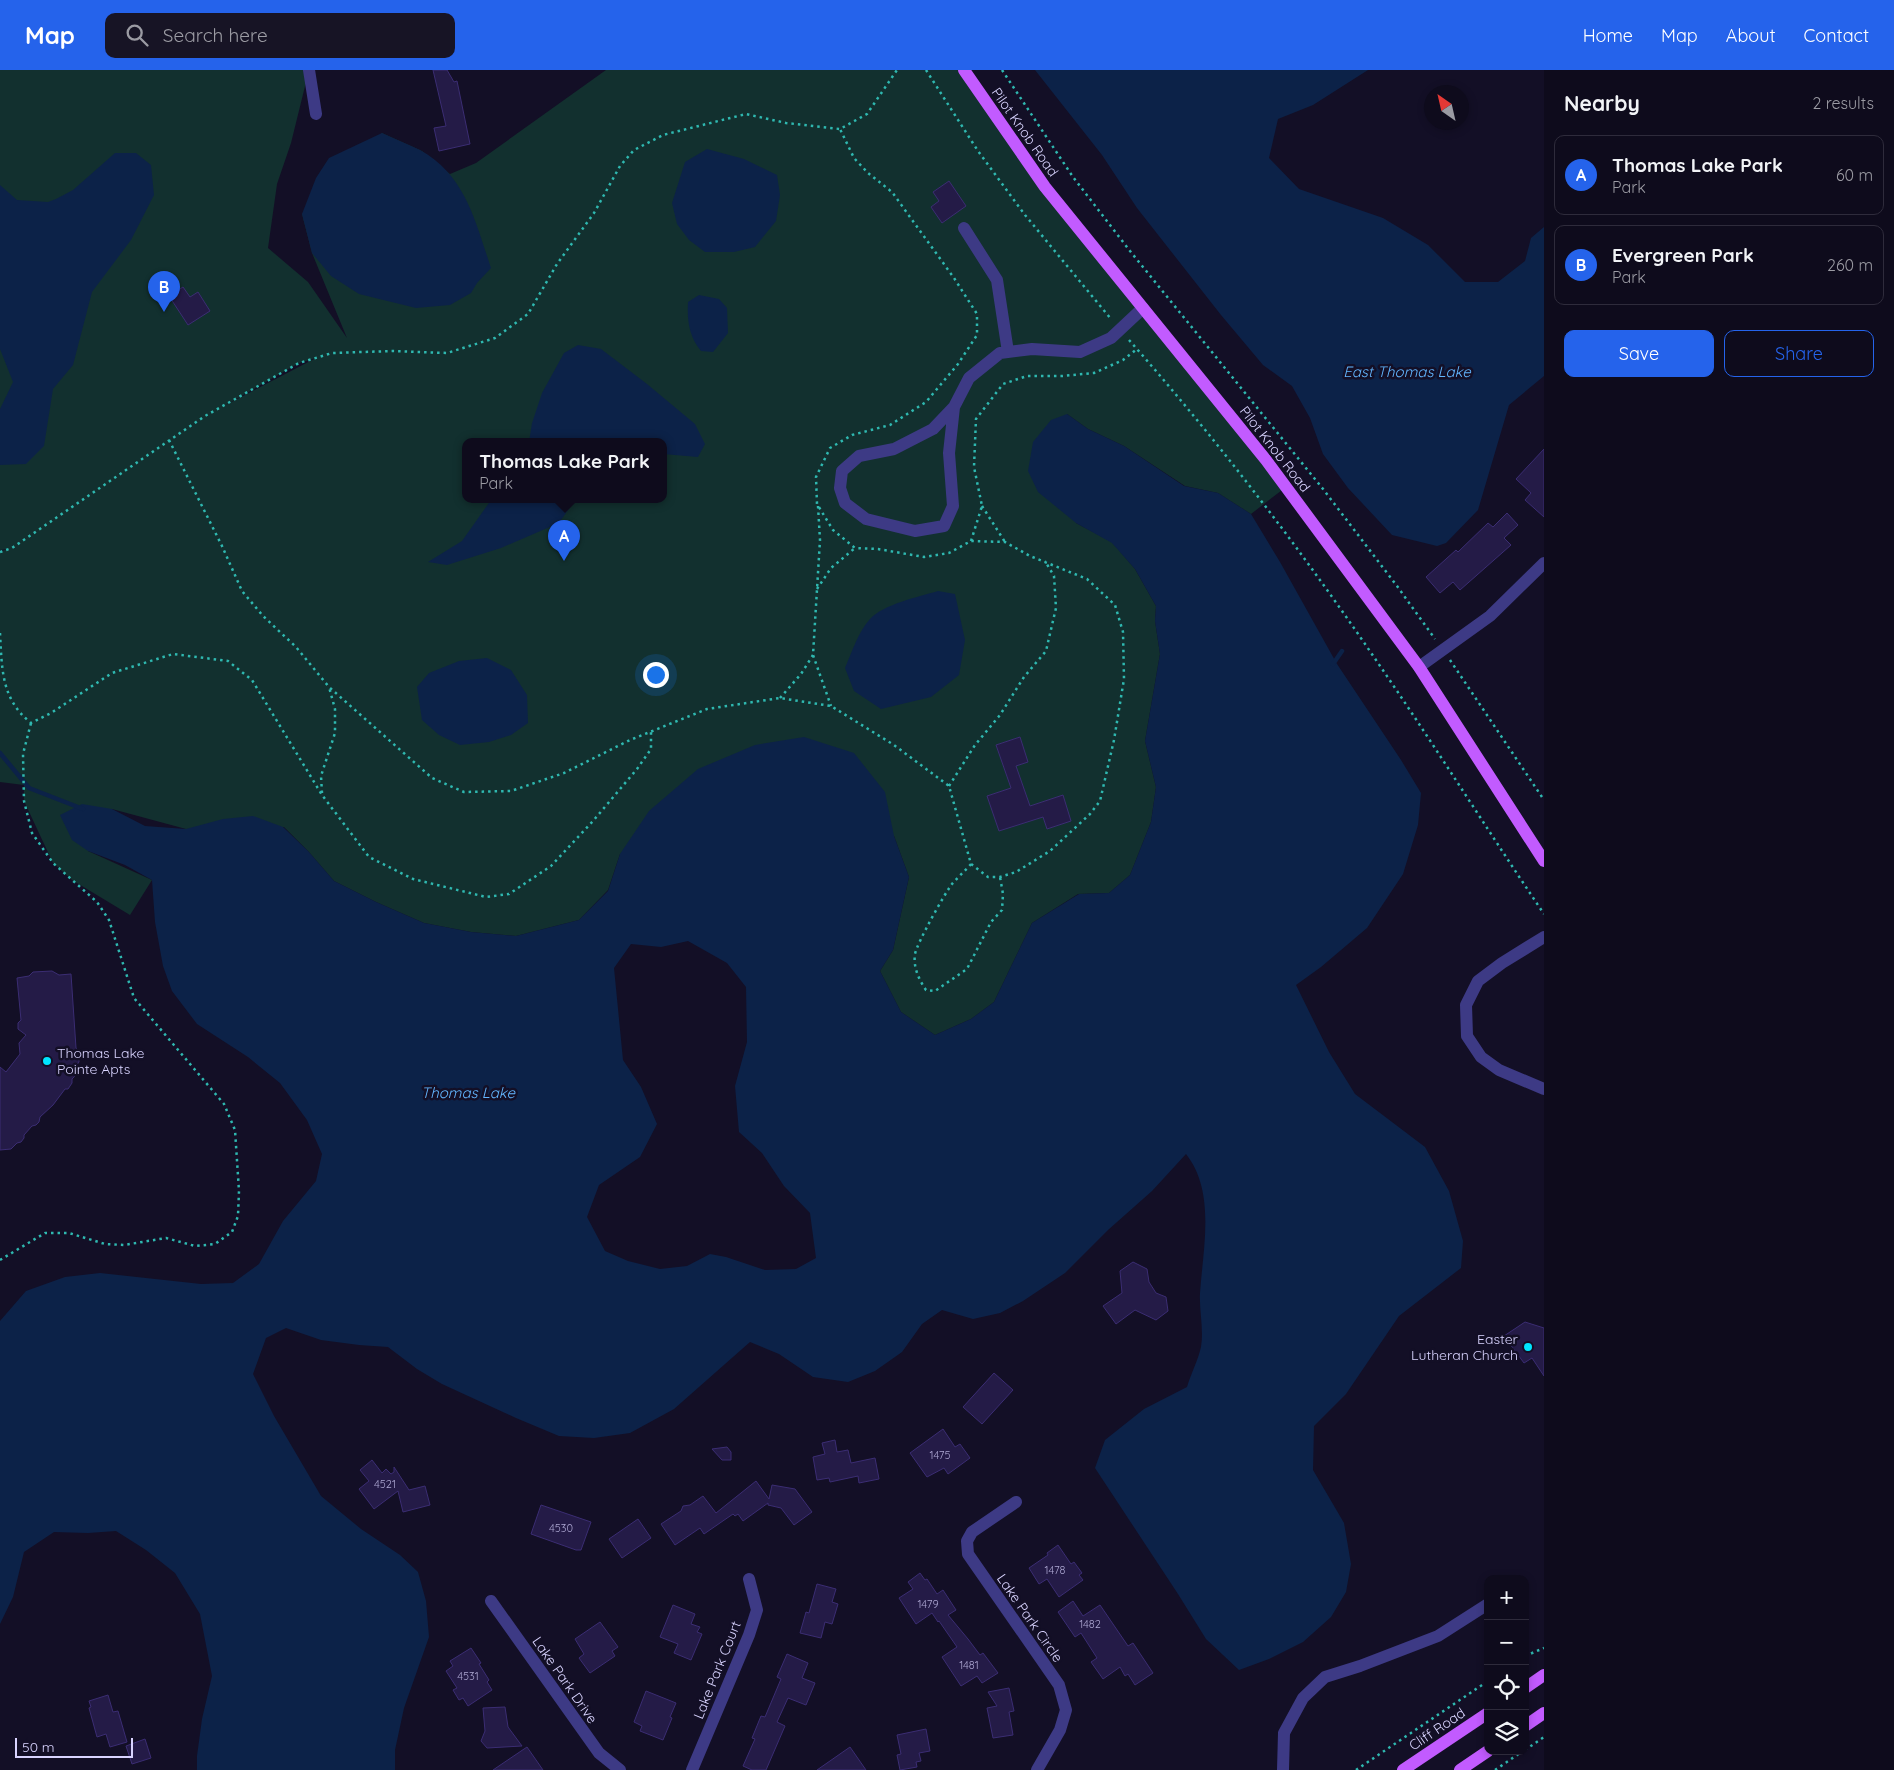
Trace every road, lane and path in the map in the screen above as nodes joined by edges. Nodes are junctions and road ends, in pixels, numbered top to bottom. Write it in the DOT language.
graph roads {
  1 [pos="309,70"];
  2 [pos="897,70"];
  3 [pos="926,70"];
  4 [pos="964,70"];
  5 [pos="1002,70"];
  6 [pos="316,114"];
  7 [pos="840,129"];
  8 [pos="964,228"];
  9 [pos="1143,308"];
  10 [pos="1120,330"];
  11 [pos="1137,348"];
  12 [pos="1008,352"];
  13 [pos="954,406"];
  14 [pos="169,440"];
  15 [pos="818,504"];
  16 [pos="982,506"];
  17 [pos="971,541"];
  18 [pos="1005,542"];
  19 [pos="855,548"];
  20 [pos="0,552"];
  21 [pos="1045,561"];
  22 [pos="1544,563"];
  23 [pos="816,590"];
  24 [pos="0,633"];
  25 [pos="1443,650"];
  26 [pos="813,654"];
  27 [pos="1419,667"];
  28 [pos="329,687"];
  29 [pos="780,698"];
  30 [pos="831,706"];
  31 [pos="31,723"];
  32 [pos="651,732"];
  33 [pos="949,786"];
  34 [pos="322,795"];
  35 [pos="1544,800"];
  36 [pos="1544,860"];
  37 [pos="971,864"];
  38 [pos="1000,878"];
  39 [pos="1544,914"];
  40 [pos="1544,937"];
  41 [pos="1544,1089"];
  42 [pos="0,1260"];
  43 [pos="1016,1502"];
  44 [pos="749,1579"];
  45 [pos="491,1601"];
  46 [pos="1484,1607"];
  47 [pos="1544,1648"];
  48 [pos="1529,1654"];
  49 [pos="1544,1675"];
  50 [pos="1484,1684"];
  51 [pos="1529,1685"];
  52 [pos="1544,1713"];
  53 [pos="1484,1716"];
  54 [pos="1529,1723"];
  55 [pos="1544,1737"];
  56 [pos="1529,1747"];
  57 [pos="1484,1754"];
  58 [pos="1517,1755"];
  59 [pos="620,1770"];
  60 [pos="692,1770"];
  61 [pos="1037,1770"];
  62 [pos="1283,1770"];
  63 [pos="1356,1770"];
  64 [pos="1403,1770"];
  65 [pos="1460,1770"];
  66 [pos="1495,1770"];
  1 -- 6 [label="street"];
  2 -- 7 [label="path"];
  3 -- 10 [label="path"];
  4 -- 9 [label="main road, Pilot Knob Road"];
  5 -- 25 [label="path"];
  7 -- 14 [label="path"];
  7 -- 15 [label="path"];
  8 -- 12 [label="street"];
  9 -- 10 [label="street"];
  9 -- 27 [label="main road, Pilot Knob Road"];
  10 -- 11 [label="path"];
  10 -- 12 [label="street"];
  11 -- 16 [label="path"];
  11 -- 39 [label="path"];
  12 -- 13 [label="street"];
  13 -- 13 [label="street"];
  14 -- 20 [label="path"];
  14 -- 28 [label="path"];
  15 -- 19 [label="path"];
  15 -- 23 [label="path"];
  16 -- 17 [label="path"];
  16 -- 18 [label="path"];
  17 -- 18 [label="path"];
  17 -- 19 [label="path"];
  18 -- 21 [label="path"];
  19 -- 23 [label="path"];
  21 -- 33 [label="path"];
  21 -- 38 [label="path"];
  22 -- 25 [label="street"];
  23 -- 26 [label="path"];
  24 -- 31 [label="path"];
  25 -- 27 [label="street"];
  25 -- 35 [label="path"];
  26 -- 29 [label="path"];
  26 -- 30 [label="path"];
  27 -- 36 [label="main road, Pilot Knob Road"];
  28 -- 32 [label="path"];
  28 -- 34 [label="path"];
  29 -- 30 [label="path"];
  29 -- 32 [label="path"];
  30 -- 33 [label="path"];
  31 -- 34 [label="path"];
  31 -- 42 [label="path"];
  32 -- 34 [label="path"];
  33 -- 37 [label="path"];
  37 -- 38 [label="path"];
  37 -- 38 [label="path"];
  40 -- 41 [label="street"];
  43 -- 61 [label="street, Lake Park Circle"];
  44 -- 60 [label="street, Lake Park Court"];
  45 -- 59 [label="street, Lake Park Drive"];
  46 -- 62 [label="street"];
  47 -- 48 [label="path"];
  49 -- 51 [label="main road"];
  50 -- 63 [label="path"];
  52 -- 54 [label="main road"];
  53 -- 64 [label="main road, Cliff Road"];
  55 -- 56 [label="path"];
  57 -- 65 [label="main road"];
  58 -- 66 [label="path"];
}
